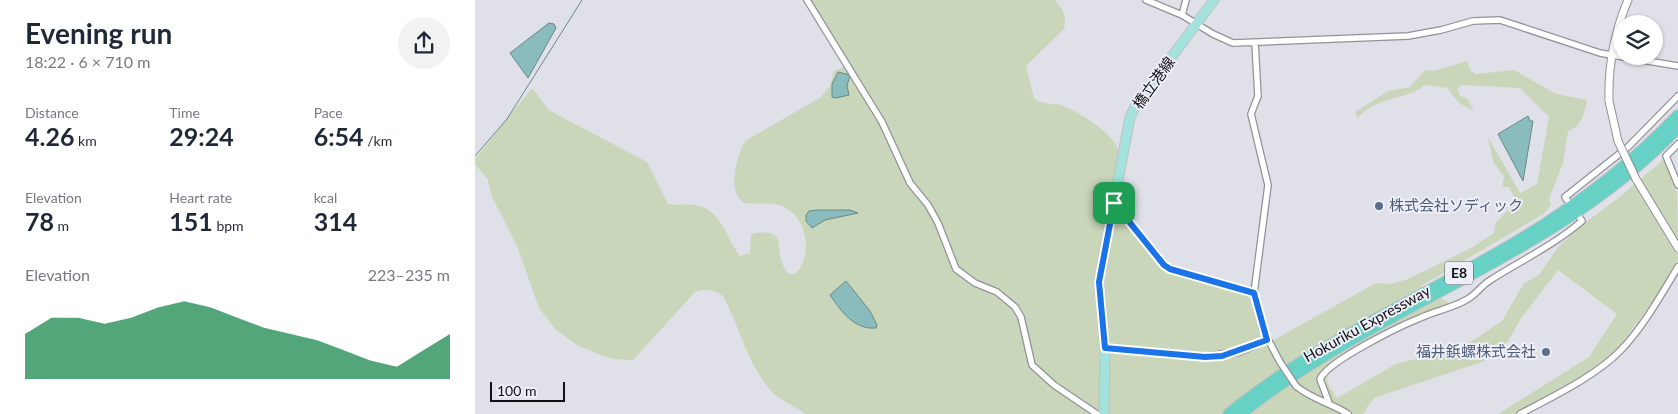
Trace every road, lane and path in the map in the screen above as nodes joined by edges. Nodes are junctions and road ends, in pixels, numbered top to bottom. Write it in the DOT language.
graph roads {
  1 [pos="807,0"];
  2 [pos="1146,0"];
  3 [pos="1186,0"];
  4 [pos="1214,0"];
  5 [pos="1628,0"];
  6 [pos="1182,15"];
  7 [pos="1198,24"];
  8 [pos="1255,43"];
  9 [pos="1611,55"];
  10 [pos="1678,66"];
  11 [pos="1678,96"];
  12 [pos="1678,115"];
  13 [pos="1678,128"];
  14 [pos="1678,144"];
  15 [pos="1678,185"];
  16 [pos="1567,200"];
  17 [pos="1114,203"];
  18 [pos="1580,218"];
  19 [pos="1678,248"];
  20 [pos="1678,267"];
  21 [pos="1254,293"];
  22 [pos="1267,340"];
  23 [pos="1105,348"];
  24 [pos="1329,403"];
  25 [pos="1097,414"];
  26 [pos="1104,414"];
  27 [pos="1228,414"];
  28 [pos="1241,414"];
  29 [pos="1348,414"];
  30 [pos="1520,414"];
  1 -- 25 [label="street"];
  2 -- 6 [label="street"];
  3 -- 6 [label="street"];
  4 -- 7 [label="main road, 橋立港線"];
  5 -- 9 [label="street"];
  6 -- 7 [label="street"];
  7 -- 8 [label="street"];
  7 -- 17 [label="main road, 橋立港線"];
  8 -- 9 [label="street"];
  8 -- 21 [label="street"];
  9 -- 10 [label="street"];
  9 -- 19 [label="street, bridge"];
  11 -- 16 [label="street"];
  12 -- 27 [label="highway, Hokuriku Expressway / E8"];
  13 -- 28 [label="highway, Hokuriku Expressway / E8"];
  14 -- 15 [label="street"];
  17 -- 21 [label="street"];
  17 -- 23 [label="main road, 橋立港線"];
  18 -- 24 [label="street"];
  20 -- 30 [label="street"];
  21 -- 22 [label="street"];
  22 -- 23 [label="street"];
  22 -- 24 [label="street, bridge"];
  23 -- 26 [label="main road, 橋立港線"];
  24 -- 29 [label="street"];
}
